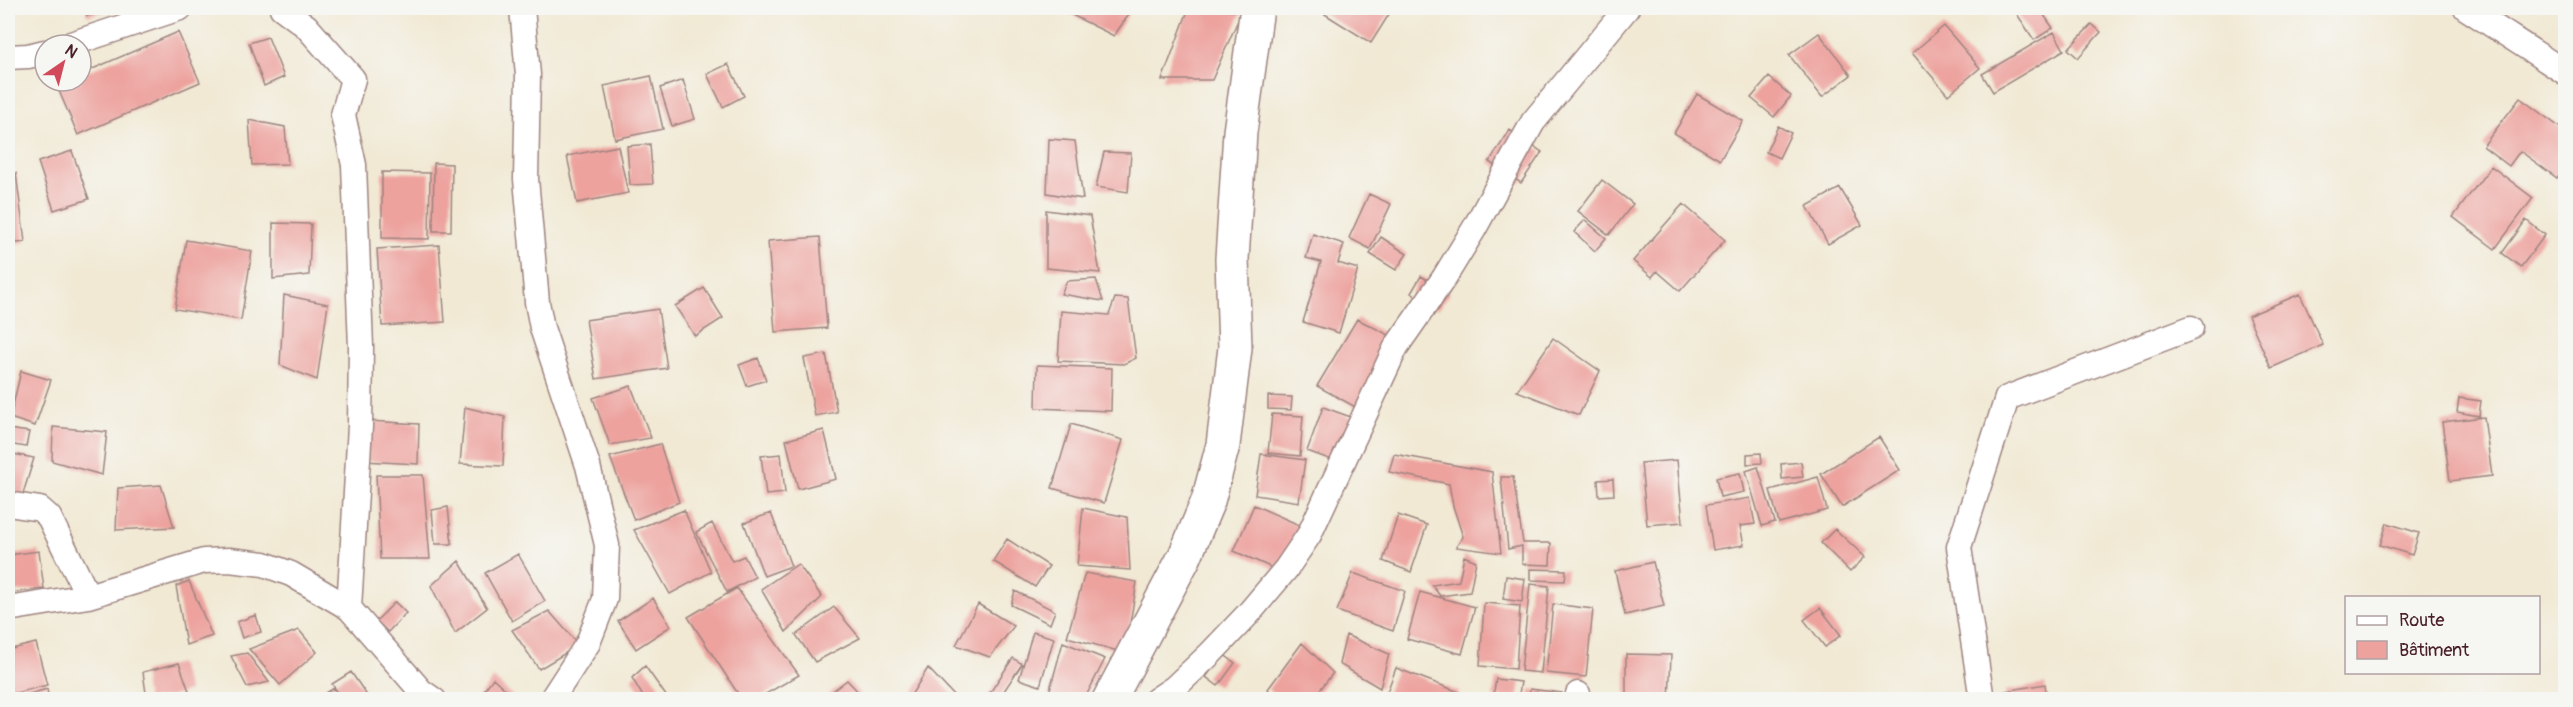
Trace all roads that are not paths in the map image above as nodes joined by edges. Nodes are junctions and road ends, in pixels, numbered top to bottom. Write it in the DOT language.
graph roads {
  1 [pos="180,8"];
  2 [pos="282,8"];
  3 [pos="522,8"];
  4 [pos="1257,8"];
  5 [pos="1627,8"];
  6 [pos="2466,8"];
  7 [pos="93,37"];
  8 [pos="33,55"];
  9 [pos="8,57"];
  10 [pos="2565,73"];
  11 [pos="2191,328"];
  12 [pos="8,504"];
  13 [pos="88,596"];
  14 [pos="349,608"];
  15 [pos="8,609"];
  16 [pos="421,697"];
  17 [pos="551,699"];
  18 [pos="1109,699"];
  19 [pos="1156,699"];
  20 [pos="1982,699"];
  1 -- 7 [label="street"];
  2 -- 14 [label="street"];
  3 -- 17 [label="street"];
  4 -- 18 [label="street"];
  5 -- 19 [label="street"];
  6 -- 10 [label="street"];
  8 -- 9 [label="street"];
  11 -- 20 [label="street"];
  12 -- 13 [label="street"];
  13 -- 14 [label="street"];
  13 -- 15 [label="street"];
  14 -- 16 [label="street"];
}
